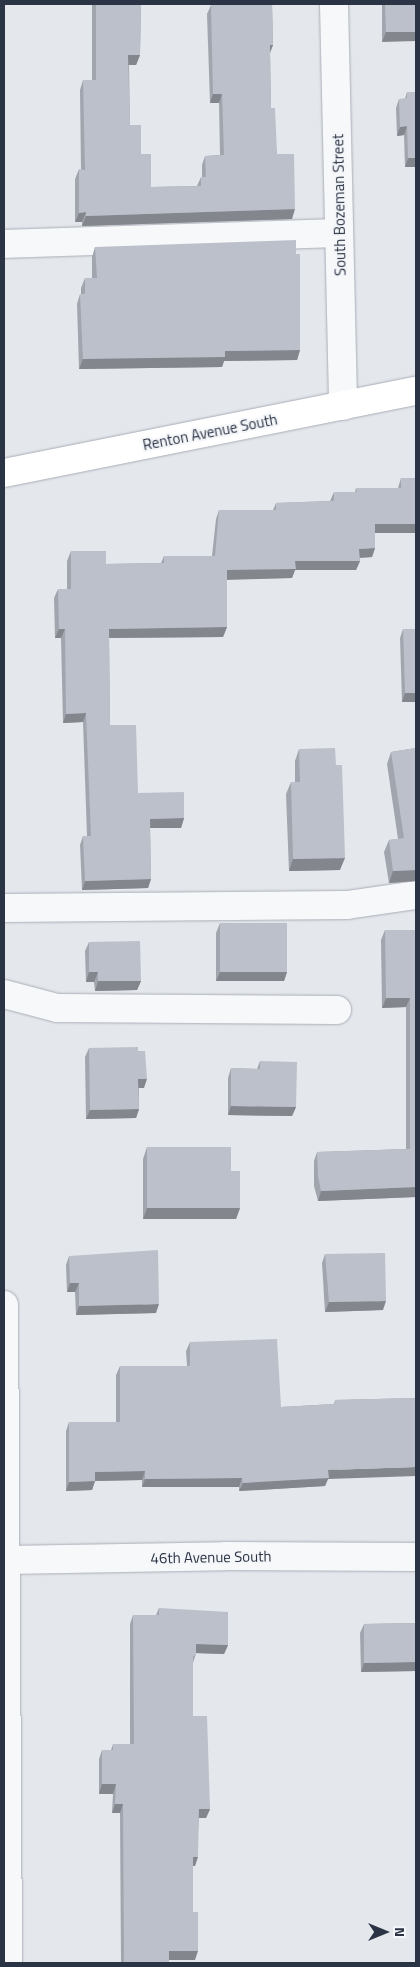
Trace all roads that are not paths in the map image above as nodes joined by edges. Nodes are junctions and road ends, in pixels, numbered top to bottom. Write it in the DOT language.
graph roads {
  1 [pos="334,4"];
  2 [pos="339,233"];
  3 [pos="4,244"];
  4 [pos="416,391"];
  5 [pos="343,406"];
  6 [pos="4,473"];
  7 [pos="416,895"];
  8 [pos="4,908"];
  9 [pos="4,994"];
  10 [pos="337,1010"];
  11 [pos="4,1305"];
  12 [pos="4,1335"];
  13 [pos="5,1553"];
  14 [pos="416,1557"];
  15 [pos="5,1862"];
  16 [pos="8,1963"];
  1 -- 2 [label="street, South Bozeman Street"];
  2 -- 3 [label="street"];
  2 -- 5 [label="street, South Bozeman Street"];
  4 -- 5 [label="main road, Renton Avenue South"];
  5 -- 6 [label="main road, Renton Avenue South"];
  7 -- 8 [label="street"];
  9 -- 10 [label="street"];
  11 -- 12 [label="street"];
  12 -- 13 [label="street"];
  13 -- 14 [label="street, 46th Avenue South"];
  13 -- 15 [label="street"];
  15 -- 16 [label="street"];
}
